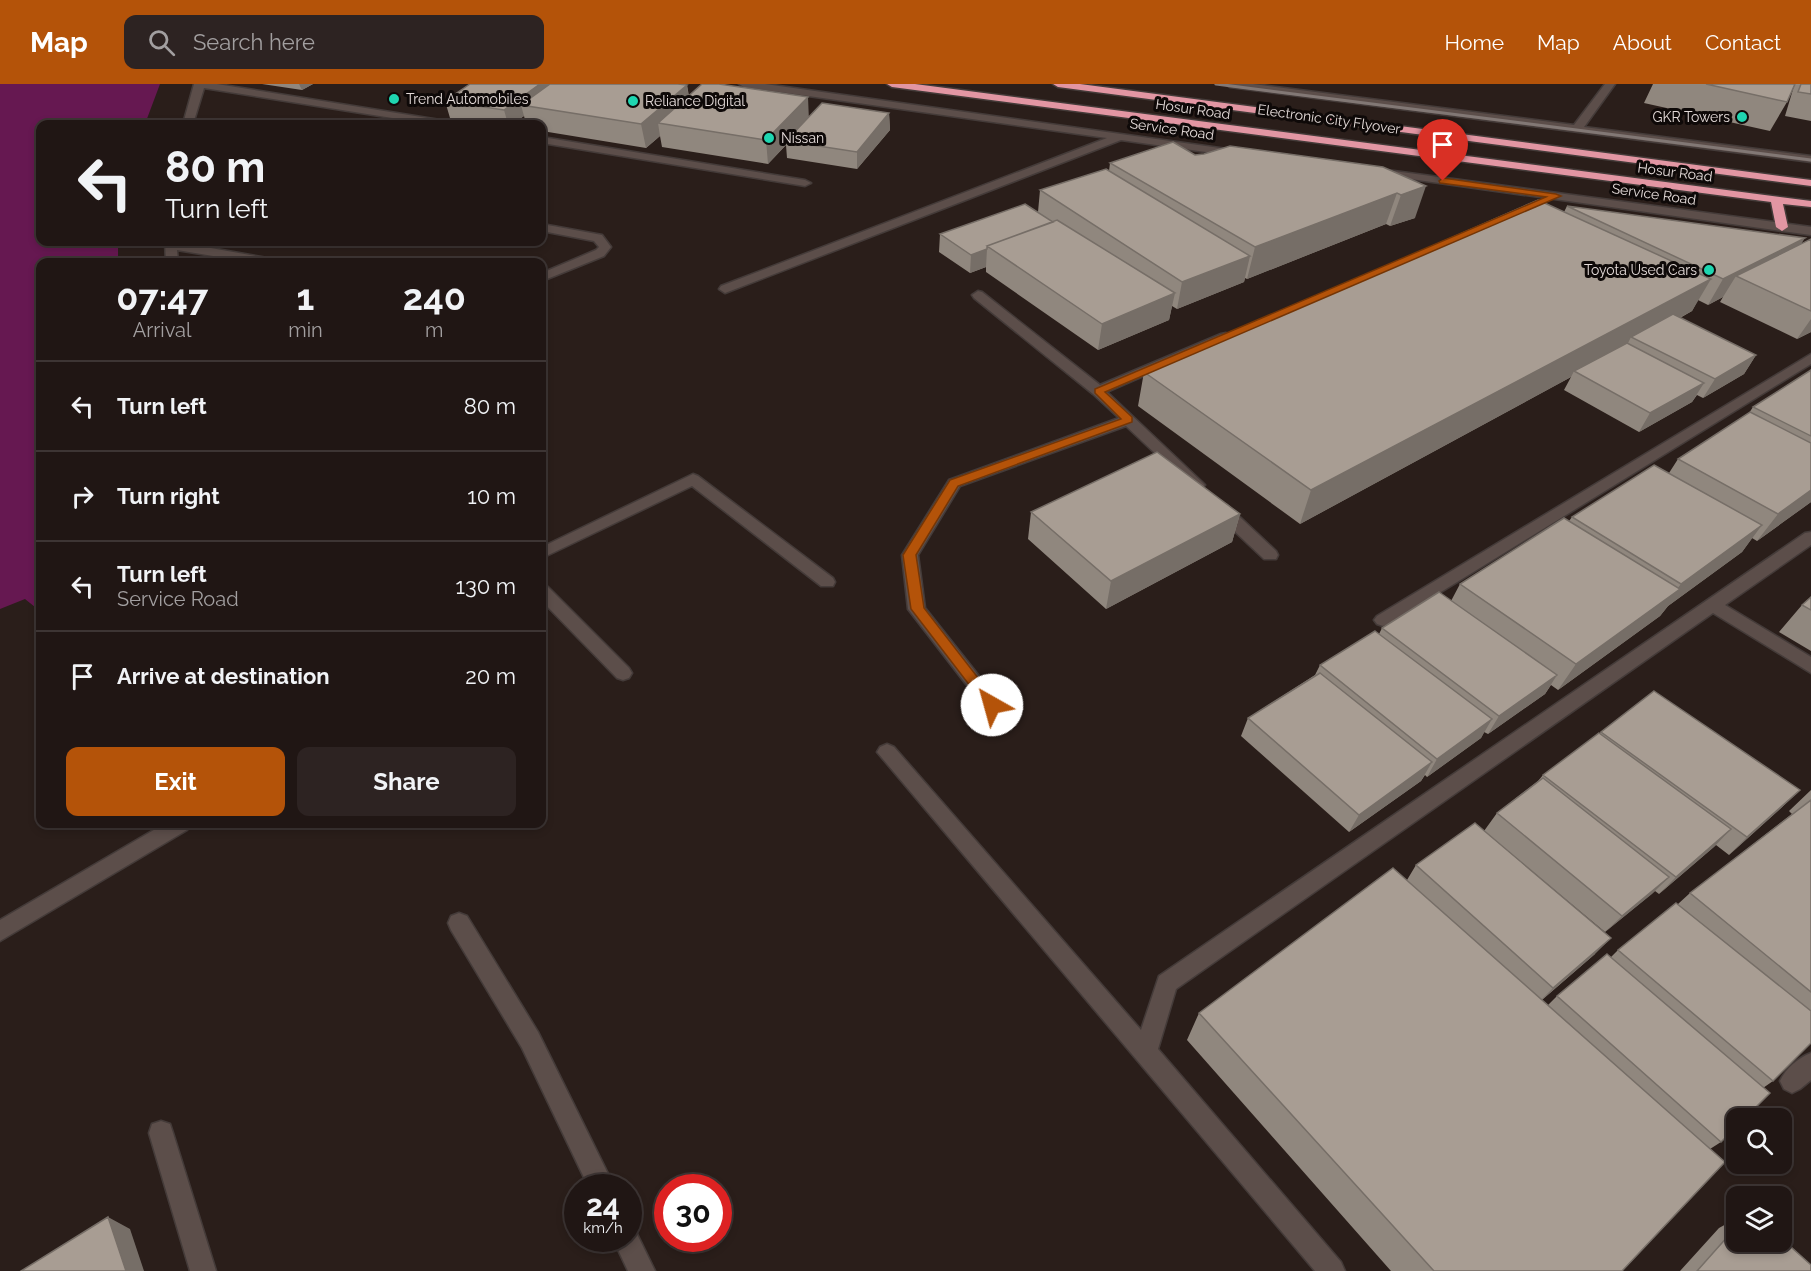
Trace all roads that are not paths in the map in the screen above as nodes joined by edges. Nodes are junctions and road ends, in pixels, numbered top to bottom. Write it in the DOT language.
graph roads {
  1 [pos="200,84"];
  2 [pos="744,84"];
  3 [pos="892,84"];
  4 [pos="949,84"];
  5 [pos="1058,84"];
  6 [pos="1119,84"];
  7 [pos="1230,84"];
  8 [pos="1610,84"];
  9 [pos="1254,85"];
  10 [pos="189,120"];
  11 [pos="421,120"];
  12 [pos="1576,129"];
  13 [pos="1119,137"];
  14 [pos="546,141"];
  15 [pos="1258,156"];
  16 [pos="1811,159"];
  17 [pos="1362,170"];
  18 [pos="1811,172"];
  19 [pos="805,183"];
  20 [pos="1811,183"];
  21 [pos="1556,196"];
  22 [pos="1811,198"];
  23 [pos="1776,200"];
  24 [pos="1811,204"];
  25 [pos="1534,206"];
  26 [pos="1782,227"];
  27 [pos="546,229"];
  28 [pos="1811,231"];
  29 [pos="186,246"];
  30 [pos="247,258"];
  31 [pos="546,275"];
  32 [pos="725,289"];
  33 [pos="978,295"];
  34 [pos="1240,331"];
  35 [pos="1811,358"];
  36 [pos="1098,391"];
  37 [pos="1128,420"];
  38 [pos="1811,537"];
  39 [pos="546,551"];
  40 [pos="1270,555"];
  41 [pos="827,582"];
  42 [pos="546,595"];
  43 [pos="1713,605"];
  44 [pos="1383,620"];
  45 [pos="1811,666"];
  46 [pos="623,673"];
  47 [pos="992,705"];
  48 [pos="887,752"];
  49 [pos="173,828"];
  50 [pos="459,923"];
  51 [pos="0,931"];
  52 [pos="1145,1052"];
  53 [pos="1811,1064"];
  54 [pos="1792,1081"];
  55 [pos="161,1133"];
  56 [pos="595,1174"];
  57 [pos="632,1252"];
  58 [pos="203,1271"];
  59 [pos="642,1271"];
  60 [pos="1332,1271"];
  1 -- 10 [label="street"];
  1 -- 11 [label="street"];
  2 -- 13 [label="street, Service Road"];
  3 -- 23 [label="highway, Hosur Road"];
  4 -- 22 [label="highway, Electronic City Flyover"];
  5 -- 20 [label="highway, Electronic City Flyover"];
  6 -- 18 [label="highway, Hosur Road"];
  7 -- 9 [label="street, Hosur Road"];
  8 -- 12 [label="street"];
  9 -- 12 [label="street, Hosur Road"];
  12 -- 16 [label="street, Hosur Road"];
  13 -- 15 [label="street, Service Road"];
  13 -- 32 [label="street"];
  14 -- 19 [label="street"];
  17 -- 21 [label="street, Service Road"];
  21 -- 25 [label="street"];
  21 -- 26 [label="street, Service Road"];
  23 -- 24 [label="highway, Hosur Road"];
  23 -- 26 [label="highway"];
  26 -- 28 [label="street, Service Road"];
  27 -- 31 [label="street"];
  29 -- 30 [label="street"];
  33 -- 36 [label="street"];
  34 -- 36 [label="street"];
  35 -- 44 [label="street"];
  36 -- 37 [label="street"];
  37 -- 40 [label="street"];
  37 -- 47 [label="street"];
  38 -- 43 [label="street"];
  39 -- 41 [label="street"];
  42 -- 46 [label="street"];
  43 -- 45 [label="street"];
  43 -- 52 [label="street"];
  48 -- 52 [label="street"];
  49 -- 51 [label="street"];
  50 -- 56 [label="street"];
  52 -- 60 [label="street"];
  53 -- 54 [label="street"];
  55 -- 58 [label="street"];
  57 -- 59 [label="street"];
}
